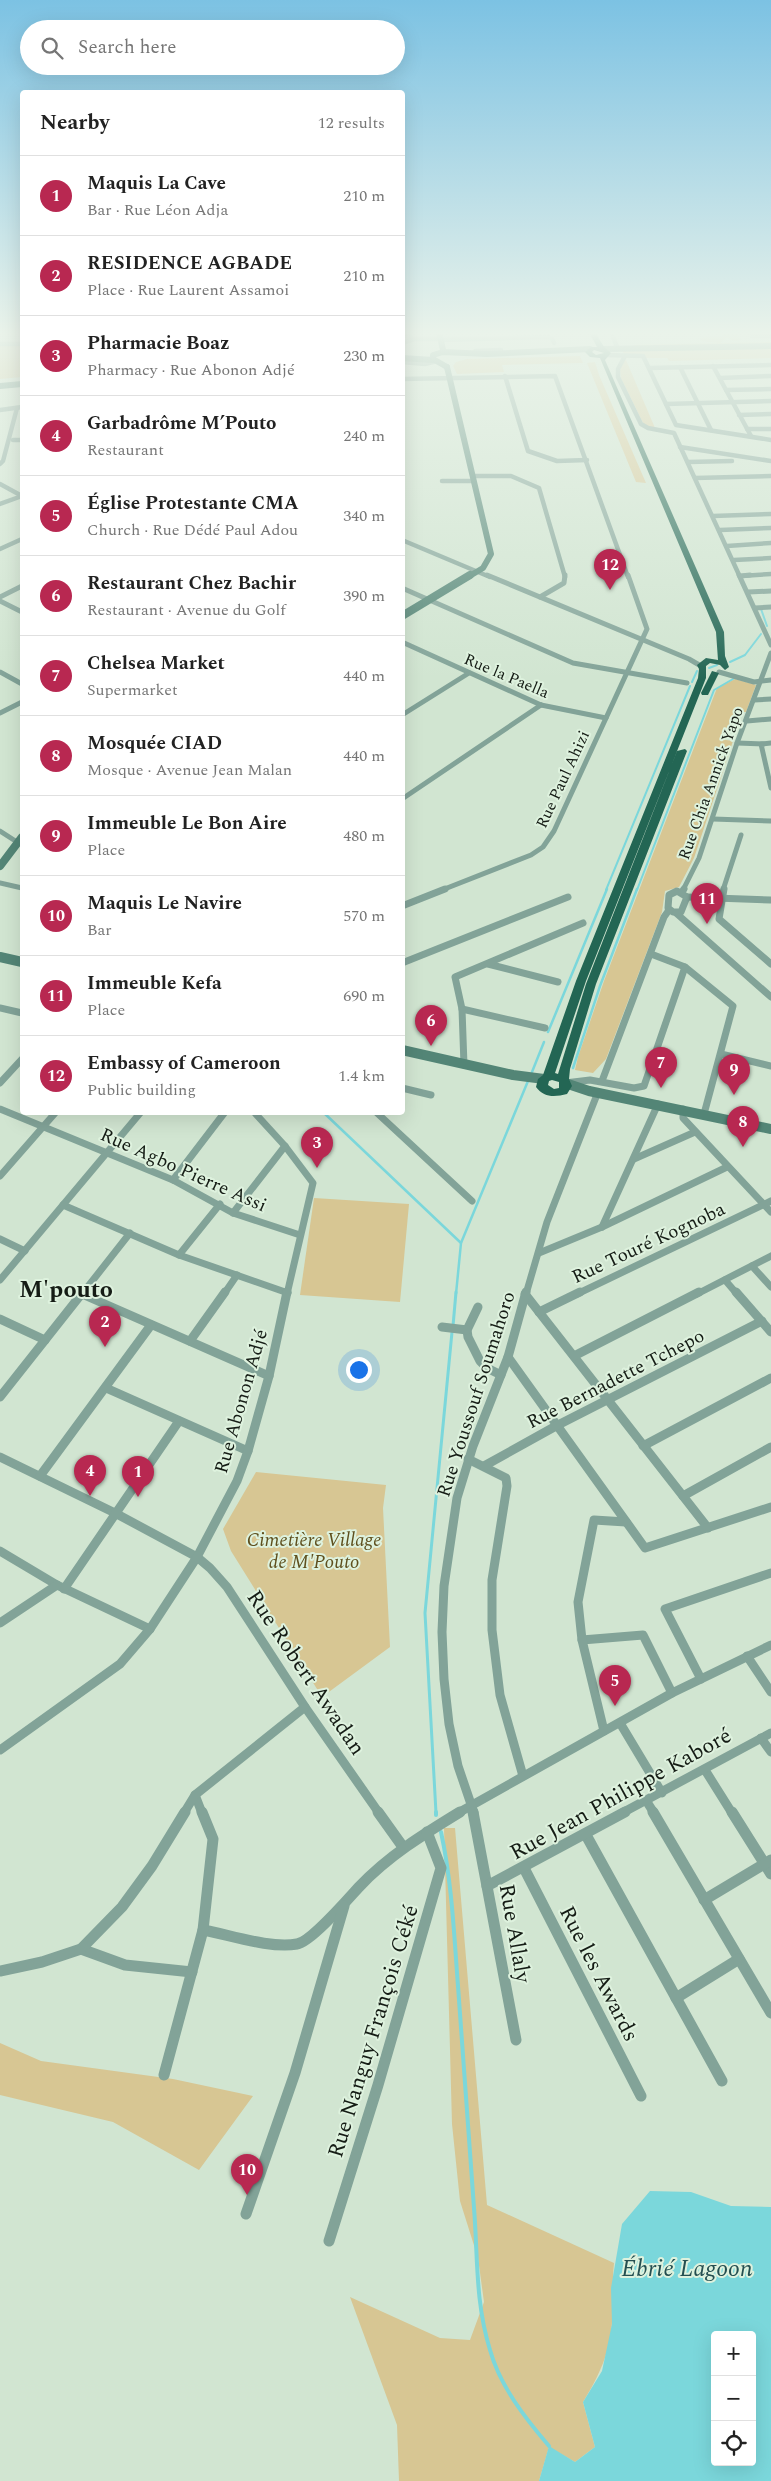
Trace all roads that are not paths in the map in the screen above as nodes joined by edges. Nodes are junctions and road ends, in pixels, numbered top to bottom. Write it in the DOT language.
graph roads {
  1 [pos="680,447"];
  2 [pos="6,448"];
  3 [pos="466,448"];
  4 [pos="527,448"];
  5 [pos="582,448"];
  6 [pos="635,448"];
  7 [pos="642,448"];
  8 [pos="685,448"];
  9 [pos="587,460"];
  10 [pos="732,461"];
  11 [pos="771,461"];
  12 [pos="688,462"];
  13 [pos="0,464"];
  14 [pos="771,476"];
  15 [pos="474,478"];
  16 [pos="695,478"];
  17 [pos="442,481"];
  18 [pos="0,484"];
  19 [pos="20,495"];
  20 [pos="20,497"];
  21 [pos="0,504"];
  22 [pos="771,514"];
  23 [pos="712,516"];
  24 [pos="771,528"];
  25 [pos="720,530"];
  26 [pos="20,540"];
  27 [pos="405,541"];
  28 [pos="771,543"];
  29 [pos="727,546"];
  30 [pos="0,549"];
  31 [pos="771,558"];
  32 [pos="734,560"];
  33 [pos="478,572"];
  34 [pos="771,574"];
  35 [pos="741,576"];
  36 [pos="20,587"];
  37 [pos="405,589"];
  38 [pos="771,591"];
  39 [pos="748,592"];
  40 [pos="0,597"];
  41 [pos="540,598"];
  42 [pos="0,600"];
  43 [pos="430,600"];
  44 [pos="771,607"];
  45 [pos="755,608"];
  46 [pos="20,611"];
  47 [pos="405,614"];
  48 [pos="771,624"];
  49 [pos="763,628"];
  50 [pos="641,639"];
  51 [pos="405,643"];
  52 [pos="771,644"];
  53 [pos="771,654"];
  54 [pos="770,661"];
  55 [pos="704,664"];
  56 [pos="720,669"];
  57 [pos="0,672"];
  58 [pos="469,673"];
  59 [pos="628,673"];
  60 [pos="771,680"];
  61 [pos="760,682"];
  62 [pos="20,683"];
  63 [pos="687,683"];
  64 [pos="771,699"];
  65 [pos="754,700"];
  66 [pos="20,703"];
  67 [pos="541,705"];
  68 [pos="0,713"];
  69 [pos="405,713"];
  70 [pos="606,718"];
  71 [pos="771,719"];
  72 [pos="746,721"];
  73 [pos="738,743"];
  74 [pos="771,743"];
  75 [pos="761,744"];
  76 [pos="771,788"];
  77 [pos="405,797"];
  78 [pos="713,819"];
  79 [pos="771,821"];
  80 [pos="0,831"];
  81 [pos="741,836"];
  82 [pos="20,839"];
  83 [pos="0,866"];
  84 [pos="0,883"];
  85 [pos="20,888"];
  86 [pos="685,895"];
  87 [pos="568,896"];
  88 [pos="721,898"];
  89 [pos="761,900"];
  90 [pos="771,900"];
  91 [pos="405,905"];
  92 [pos="771,909"];
  93 [pos="672,912"];
  94 [pos="583,923"];
  95 [pos="651,954"];
  96 [pos="0,957"];
  97 [pos="20,962"];
  98 [pos="405,962"];
  99 [pos="488,964"];
  100 [pos="771,964"];
  101 [pos="685,967"];
  102 [pos="558,982"];
  103 [pos="771,997"];
  104 [pos="0,1008"];
  105 [pos="462,1009"];
  106 [pos="20,1013"];
  107 [pos="545,1028"];
  108 [pos="405,1051"];
  109 [pos="721,1054"];
  110 [pos="20,1061"];
  111 [pos="464,1065"];
  112 [pos="771,1066"];
  113 [pos="545,1081"];
  114 [pos="602,1081"];
  115 [pos="0,1082"];
  116 [pos="564,1084"];
  117 [pos="405,1089"];
  118 [pos="593,1091"];
  119 [pos="431,1095"];
  120 [pos="658,1104"];
  121 [pos="0,1109"];
  122 [pos="683,1109"];
  123 [pos="704,1114"];
  124 [pos="53,1115"];
  125 [pos="138,1115"];
  126 [pos="224,1115"];
  127 [pos="257,1115"];
  128 [pos="379,1115"];
  129 [pos="44,1126"];
  130 [pos="771,1129"];
  131 [pos="695,1132"];
  132 [pos="285,1146"];
  133 [pos="107,1152"];
  134 [pos="634,1159"];
  135 [pos="727,1167"];
  136 [pos="0,1176"];
  137 [pos="173,1180"];
  138 [pos="472,1201"];
  139 [pos="767,1203"];
  140 [pos="220,1204"];
  141 [pos="62,1205"];
  142 [pos="771,1212"];
  143 [pos="234,1213"];
  144 [pos="602,1227"];
  145 [pos="130,1233"];
  146 [pos="300,1235"];
  147 [pos="0,1239"];
  148 [pos="25,1251"];
  149 [pos="539,1253"];
  150 [pos="179,1254"];
  151 [pos="771,1256"];
  152 [pos="752,1266"];
  153 [pos="237,1275"];
  154 [pos="0,1280"];
  155 [pos="724,1280"];
  156 [pos="771,1287"];
  157 [pos="288,1293"];
  158 [pos="82,1294"];
  159 [pos="525,1294"];
  160 [pos="478,1307"];
  161 [pos="539,1312"];
  162 [pos="0,1319"];
  163 [pos="762,1321"];
  164 [pos="151,1325"];
  165 [pos="449,1328"];
  166 [pos="467,1330"];
  167 [pos="771,1332"];
  168 [pos="45,1340"];
  169 [pos="190,1340"];
  170 [pos="574,1356"];
  171 [pos="508,1357"];
  172 [pos="501,1375"];
  173 [pos="269,1376"];
  174 [pos="771,1378"];
  175 [pos="4,1385"];
  176 [pos="106,1388"];
  177 [pos="0,1397"];
  178 [pos="607,1400"];
  179 [pos="179,1421"];
  180 [pos="556,1426"];
  181 [pos="643,1446"];
  182 [pos="771,1447"];
  183 [pos="248,1451"];
  184 [pos="0,1457"];
  185 [pos="468,1460"];
  186 [pos="484,1466"];
  187 [pos="40,1476"];
  188 [pos="683,1496"];
  189 [pos="771,1507"];
  190 [pos="115,1513"];
  191 [pos="626,1522"];
  192 [pos="708,1528"];
  193 [pos="0,1551"];
  194 [pos="197,1557"];
  195 [pos="771,1573"];
  196 [pos="61,1587"];
  197 [pos="0,1623"];
  198 [pos="150,1629"];
  199 [pos="582,1640"];
  200 [pos="771,1645"];
  201 [pos="747,1656"];
  202 [pos="701,1679"];
  203 [pos="771,1692"];
  204 [pos="672,1693"];
  205 [pos="305,1707"];
  206 [pos="620,1722"];
  207 [pos="604,1731"];
  208 [pos="771,1732"];
  209 [pos="761,1738"];
  210 [pos="0,1750"];
  211 [pos="771,1752"];
  212 [pos="705,1770"];
  213 [pos="523,1776"];
  214 [pos="662,1793"];
  215 [pos="195,1795"];
  216 [pos="647,1802"];
  217 [pos="472,1804"];
  218 [pos="427,1832"];
  219 [pos="586,1835"];
  220 [pos="404,1847"];
  221 [pos="768,1862"];
  222 [pos="524,1868"];
  223 [pos="771,1874"];
  224 [pos="488,1886"];
  225 [pos="704,1900"];
  226 [pos="344,1906"];
  227 [pos="203,1930"];
  228 [pos="81,1949"];
  229 [pos="739,1960"];
  230 [pos="0,1971"];
  231 [pos="192,1972"];
  232 [pos="676,1998"];
  233 [pos="771,2013"];
  234 [pos="516,2040"];
  235 [pos="164,2076"];
  236 [pos="722,2081"];
  237 [pos="641,2096"];
  238 [pos="246,2214"];
  239 [pos="329,2241"];
  1 -- 12 [label="street"];
  2 -- 13 [label="street"];
  3 -- 15 [label="main road"];
  4 -- 9 [label="street"];
  5 -- 9 [label="street"];
  6 -- 55 [label="highway"];
  7 -- 56 [label="highway"];
  8 -- 11 [label="street"];
  9 -- 50 [label="street"];
  10 -- 12 [label="street"];
  12 -- 16 [label="street"];
  14 -- 16 [label="street"];
  15 -- 17 [label="street"];
  15 -- 33 [label="main road"];
  15 -- 41 [label="street"];
  16 -- 23 [label="street"];
  18 -- 19 [label="street"];
  20 -- 21 [label="street"];
  22 -- 23 [label="street"];
  23 -- 25 [label="street"];
  24 -- 25 [label="street"];
  25 -- 29 [label="street"];
  26 -- 30 [label="street"];
  27 -- 33 [label="street"];
  28 -- 29 [label="street"];
  29 -- 32 [label="street"];
  31 -- 32 [label="street"];
  32 -- 35 [label="street"];
  33 -- 41 [label="street"];
  33 -- 43 [label="main road"];
  34 -- 35 [label="street"];
  35 -- 39 [label="street"];
  36 -- 40 [label="street"];
  37 -- 43 [label="street"];
  38 -- 39 [label="street"];
  39 -- 45 [label="street"];
  41 -- 50 [label="street"];
  42 -- 46 [label="street"];
  43 -- 47 [label="main road"];
  43 -- 59 [label="street"];
  44 -- 45 [label="street"];
  45 -- 49 [label="street"];
  48 -- 49 [label="street"];
  49 -- 52 [label="street"];
  50 -- 55 [label="street"];
  50 -- 59 [label="street, Rue Paul Ahizi"];
  51 -- 58 [label="street, Rue la Paella"];
  53 -- 54 [label="street, Rue Chia Annick Yapo"];
  54 -- 61 [label="street, Rue Chia Annick Yapo"];
  55 -- 56 [label="highway"];
  55 -- 113 [label="highway"];
  56 -- 61 [label="street"];
  56 -- 116 [label="highway"];
  57 -- 62 [label="street"];
  58 -- 67 [label="street, Rue la Paella"];
  58 -- 69 [label="street"];
  59 -- 63 [label="street"];
  59 -- 70 [label="street, Rue Paul Ahizi"];
  60 -- 61 [label="street"];
  61 -- 65 [label="street, Rue Chia Annick Yapo"];
  64 -- 65 [label="street"];
  65 -- 72 [label="street, Rue Chia Annick Yapo"];
  66 -- 68 [label="street"];
  67 -- 70 [label="street, Rue la Paella"];
  67 -- 77 [label="street"];
  70 -- 91 [label="street, Rue Paul Ahizi"];
  71 -- 72 [label="street"];
  72 -- 73 [label="street, Rue Chia Annick Yapo"];
  73 -- 75 [label="street"];
  73 -- 78 [label="street, Rue Chia Annick Yapo"];
  74 -- 75 [label="street"];
  75 -- 76 [label="street"];
  78 -- 79 [label="street"];
  78 -- 86 [label="street, Rue Chia Annick Yapo"];
  80 -- 82 [label="street"];
  81 -- 88 [label="street"];
  82 -- 83 [label="main road"];
  84 -- 85 [label="street"];
  86 -- 88 [label="street"];
  86 -- 93 [label="street"];
  86 -- 93 [label="street"];
  87 -- 98 [label="street"];
  88 -- 89 [label="street"];
  88 -- 100 [label="street"];
  89 -- 90 [label="street"];
  89 -- 92 [label="street"];
  93 -- 95 [label="street"];
  93 -- 103 [label="street"];
  94 -- 99 [label="street"];
  95 -- 101 [label="street"];
  95 -- 114 [label="street"];
  96 -- 97 [label="main road"];
  99 -- 102 [label="street"];
  99 -- 105 [label="street"];
  101 -- 109 [label="street"];
  101 -- 114 [label="street"];
  104 -- 106 [label="street"];
  105 -- 107 [label="street"];
  105 -- 111 [label="street"];
  108 -- 111 [label="main road"];
  109 -- 112 [label="street"];
  109 -- 123 [label="street"];
  110 -- 115 [label="street"];
  111 -- 113 [label="main road"];
  113 -- 116 [label="highway"];
  113 -- 116 [label="highway"];
  114 -- 116 [label="street"];
  116 -- 118 [label="main road"];
  117 -- 119 [label="street"];
  118 -- 120 [label="main road"];
  118 -- 149 [label="street, Rue Youssouf Soumahoro"];
  120 -- 122 [label="main road"];
  120 -- 134 [label="street"];
  121 -- 129 [label="street, Rue Agbo Pierre Assi"];
  122 -- 123 [label="main road"];
  122 -- 131 [label="street"];
  123 -- 130 [label="main road"];
  124 -- 129 [label="street"];
  125 -- 133 [label="street"];
  126 -- 137 [label="street"];
  127 -- 132 [label="street, Rue Abonon Adjé"];
  128 -- 138 [label="street"];
  129 -- 133 [label="street, Rue Agbo Pierre Assi"];
  129 -- 136 [label="street"];
  131 -- 134 [label="street"];
  131 -- 135 [label="street"];
  132 -- 143 [label="street"];
  132 -- 146 [label="street, Rue Abonon Adjé"];
  133 -- 137 [label="street, Rue Agbo Pierre Assi"];
  133 -- 141 [label="street"];
  134 -- 144 [label="street"];
  135 -- 139 [label="street"];
  135 -- 144 [label="street"];
  137 -- 140 [label="street, Rue Agbo Pierre Assi"];
  139 -- 142 [label="street"];
  139 -- 161 [label="street, Rue Touré Kognoba"];
  140 -- 143 [label="street, Rue Agbo Pierre Assi"];
  140 -- 150 [label="street"];
  141 -- 145 [label="street"];
  141 -- 148 [label="street"];
  143 -- 146 [label="street, Rue Agbo Pierre Assi"];
  144 -- 149 [label="street"];
  145 -- 150 [label="street"];
  145 -- 158 [label="street"];
  146 -- 157 [label="street, Rue Abonon Adjé"];
  147 -- 148 [label="street"];
  148 -- 154 [label="street"];
  149 -- 159 [label="street, Rue Youssouf Soumahoro"];
  150 -- 153 [label="street"];
  151 -- 152 [label="street"];
  152 -- 155 [label="street"];
  152 -- 156 [label="street"];
  153 -- 157 [label="street"];
  153 -- 169 [label="street"];
  155 -- 163 [label="street"];
  155 -- 170 [label="street"];
  157 -- 173 [label="street, Rue Abonon Adjé"];
  158 -- 164 [label="street"];
  158 -- 168 [label="street"];
  159 -- 161 [label="street"];
  159 -- 171 [label="street, Rue Youssouf Soumahoro"];
  160 -- 166 [label="street"];
  161 -- 170 [label="street"];
  162 -- 168 [label="street"];
  163 -- 167 [label="street"];
  163 -- 178 [label="street, Rue Bernadette Tchepo"];
  164 -- 169 [label="street"];
  164 -- 176 [label="street"];
  165 -- 166 [label="street"];
  166 -- 172 [label="street"];
  168 -- 175 [label="street"];
  169 -- 173 [label="street"];
  170 -- 178 [label="street"];
  171 -- 172 [label="street, Rue Youssouf Soumahoro"];
  171 -- 180 [label="street"];
  172 -- 185 [label="street, Rue Youssouf Soumahoro"];
  173 -- 183 [label="street, Rue Abonon Adjé"];
  174 -- 181 [label="street"];
  175 -- 177 [label="street"];
  176 -- 179 [label="street"];
  176 -- 187 [label="street"];
  178 -- 180 [label="street, Rue Bernadette Tchepo"];
  178 -- 181 [label="street"];
  179 -- 183 [label="street"];
  179 -- 190 [label="street"];
  180 -- 186 [label="street, Rue Bernadette Tchepo"];
  180 -- 191 [label="street"];
  181 -- 188 [label="street"];
  182 -- 188 [label="street"];
  183 -- 194 [label="street, Rue Abonon Adjé"];
  184 -- 187 [label="street, Rue Robert Awadan"];
  185 -- 186 [label="street"];
  185 -- 217 [label="street, Rue Youssouf Soumahoro"];
  186 -- 213 [label="street"];
  187 -- 190 [label="street, Rue Robert Awadan"];
  188 -- 192 [label="street"];
  189 -- 192 [label="street"];
  190 -- 194 [label="street, Rue Robert Awadan"];
  190 -- 196 [label="street"];
  191 -- 192 [label="street"];
  191 -- 199 [label="street"];
  193 -- 196 [label="street"];
  194 -- 198 [label="street, Rue Abonon Adjé"];
  194 -- 205 [label="street, Rue Robert Awadan"];
  195 -- 202 [label="street"];
  196 -- 197 [label="street"];
  196 -- 198 [label="street"];
  198 -- 210 [label="street, Rue Abonon Adjé"];
  199 -- 204 [label="street"];
  199 -- 207 [label="street"];
  200 -- 201 [label="street"];
  201 -- 202 [label="street"];
  201 -- 203 [label="street"];
  202 -- 204 [label="street"];
  204 -- 206 [label="street"];
  205 -- 215 [label="street"];
  205 -- 220 [label="street, Rue Robert Awadan"];
  206 -- 207 [label="street"];
  206 -- 214 [label="street"];
  207 -- 213 [label="street"];
  208 -- 209 [label="street, Rue Jean Philippe Kaboré"];
  209 -- 211 [label="street"];
  209 -- 212 [label="street, Rue Jean Philippe Kaboré"];
  212 -- 214 [label="street, Rue Jean Philippe Kaboré"];
  212 -- 221 [label="street"];
  213 -- 217 [label="street"];
  214 -- 216 [label="street, Rue Jean Philippe Kaboré"];
  215 -- 227 [label="street"];
  215 -- 228 [label="street"];
  216 -- 219 [label="street, Rue Jean Philippe Kaboré"];
  216 -- 225 [label="street"];
  217 -- 218 [label="street"];
  217 -- 224 [label="street, Rue Allaly"];
  218 -- 220 [label="street"];
  218 -- 239 [label="street, Rue Nanguy François Céké"];
  219 -- 222 [label="street, Rue Jean Philippe Kaboré"];
  219 -- 232 [label="street"];
  220 -- 226 [label="street"];
  221 -- 223 [label="street"];
  221 -- 225 [label="street"];
  222 -- 224 [label="street, Rue Jean Philippe Kaboré"];
  222 -- 237 [label="street, Rue les Awards"];
  224 -- 234 [label="street, Rue Allaly"];
  225 -- 229 [label="street"];
  226 -- 227 [label="street"];
  226 -- 238 [label="street"];
  227 -- 231 [label="street"];
  228 -- 230 [label="street"];
  228 -- 231 [label="street"];
  229 -- 232 [label="street"];
  229 -- 233 [label="street"];
  231 -- 235 [label="street"];
  232 -- 236 [label="street"];
}
